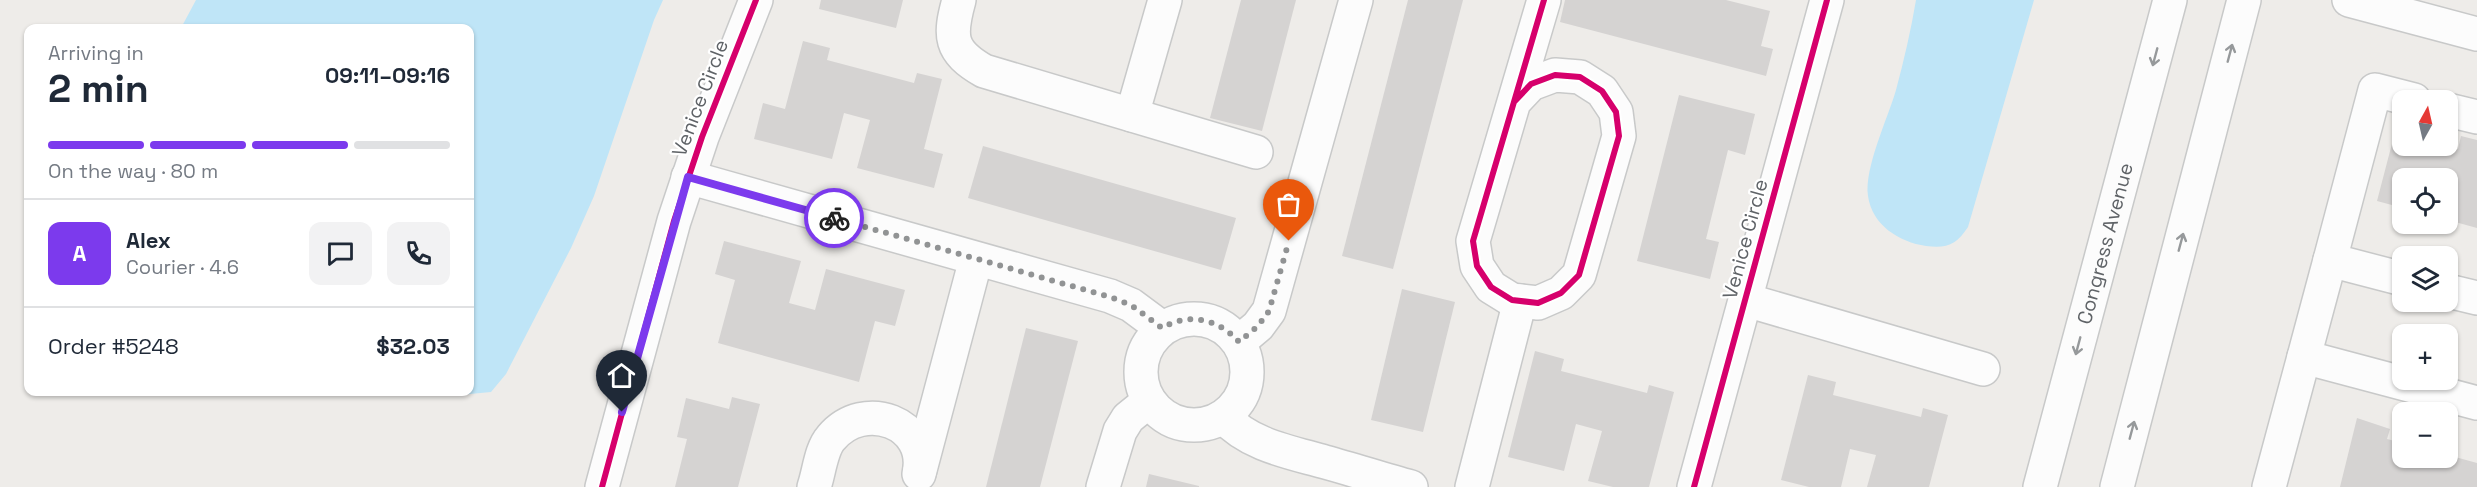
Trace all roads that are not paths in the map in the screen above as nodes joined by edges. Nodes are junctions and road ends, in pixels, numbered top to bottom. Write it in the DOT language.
graph roads {
  1 [pos="756,0"];
  2 [pos="959,0"];
  3 [pos="1165,0"];
  4 [pos="1356,0"];
  5 [pos="1544,0"];
  6 [pos="1827,0"];
  7 [pos="2170,0"];
  8 [pos="2244,0"];
  9 [pos="2349,0"];
  10 [pos="2411,8"];
  11 [pos="2477,34"];
  12 [pos="2392,94"];
  13 [pos="1514,102"];
  14 [pos="2458,112"];
  15 [pos="1132,115"];
  16 [pos="2477,117"];
  17 [pos="1256,152"];
  18 [pos="688,177"];
  19 [pos="976,259"];
  20 [pos="2330,261"];
  21 [pos="2392,276"];
  22 [pos="2458,293"];
  23 [pos="2477,298"];
  24 [pos="1746,300"];
  25 [pos="1520,301"];
  26 [pos="1162,328"];
  27 [pos="1239,342"];
  28 [pos="2304,357"];
  29 [pos="1983,369"];
  30 [pos="1149,401"];
  31 [pos="2477,403"];
  32 [pos="1224,417"];
  33 [pos="918,479"];
  34 [pos="602,487"];
  35 [pos="814,487"];
  36 [pos="1103,487"];
  37 [pos="1411,487"];
  38 [pos="1472,487"];
  39 [pos="1694,487"];
  40 [pos="2040,487"];
  41 [pos="2117,487"];
  42 [pos="2270,487"];
  1 -- 18 [label="street, Venice Circle"];
  2 -- 15 [label="street"];
  3 -- 15 [label="street"];
  4 -- 27 [label="street"];
  5 -- 13 [label="street"];
  6 -- 24 [label="street, Venice Circle"];
  7 -- 40 [label="street, Congress Avenue, one-way"];
  41 -- 8 [label="street, one-way"];
  9 -- 10 [label="street"];
  10 -- 11 [label="street"];
  12 -- 20 [label="street"];
  13 -- 25 [label="street"];
  13 -- 25 [label="street"];
  14 -- 16 [label="street"];
  15 -- 17 [label="street"];
  18 -- 19 [label="street"];
  18 -- 34 [label="street, Venice Circle"];
  19 -- 26 [label="street"];
  19 -- 33 [label="street"];
  20 -- 21 [label="street"];
  20 -- 28 [label="street"];
  22 -- 23 [label="street"];
  24 -- 29 [label="street"];
  24 -- 39 [label="street, Venice Circle"];
  25 -- 38 [label="street"];
  26 -- 27 [label="street"];
  26 -- 30 [label="street"];
  27 -- 32 [label="street"];
  28 -- 31 [label="street"];
  28 -- 42 [label="street"];
  30 -- 32 [label="street"];
  30 -- 36 [label="street"];
  32 -- 37 [label="street"];
  33 -- 35 [label="street"];
}
